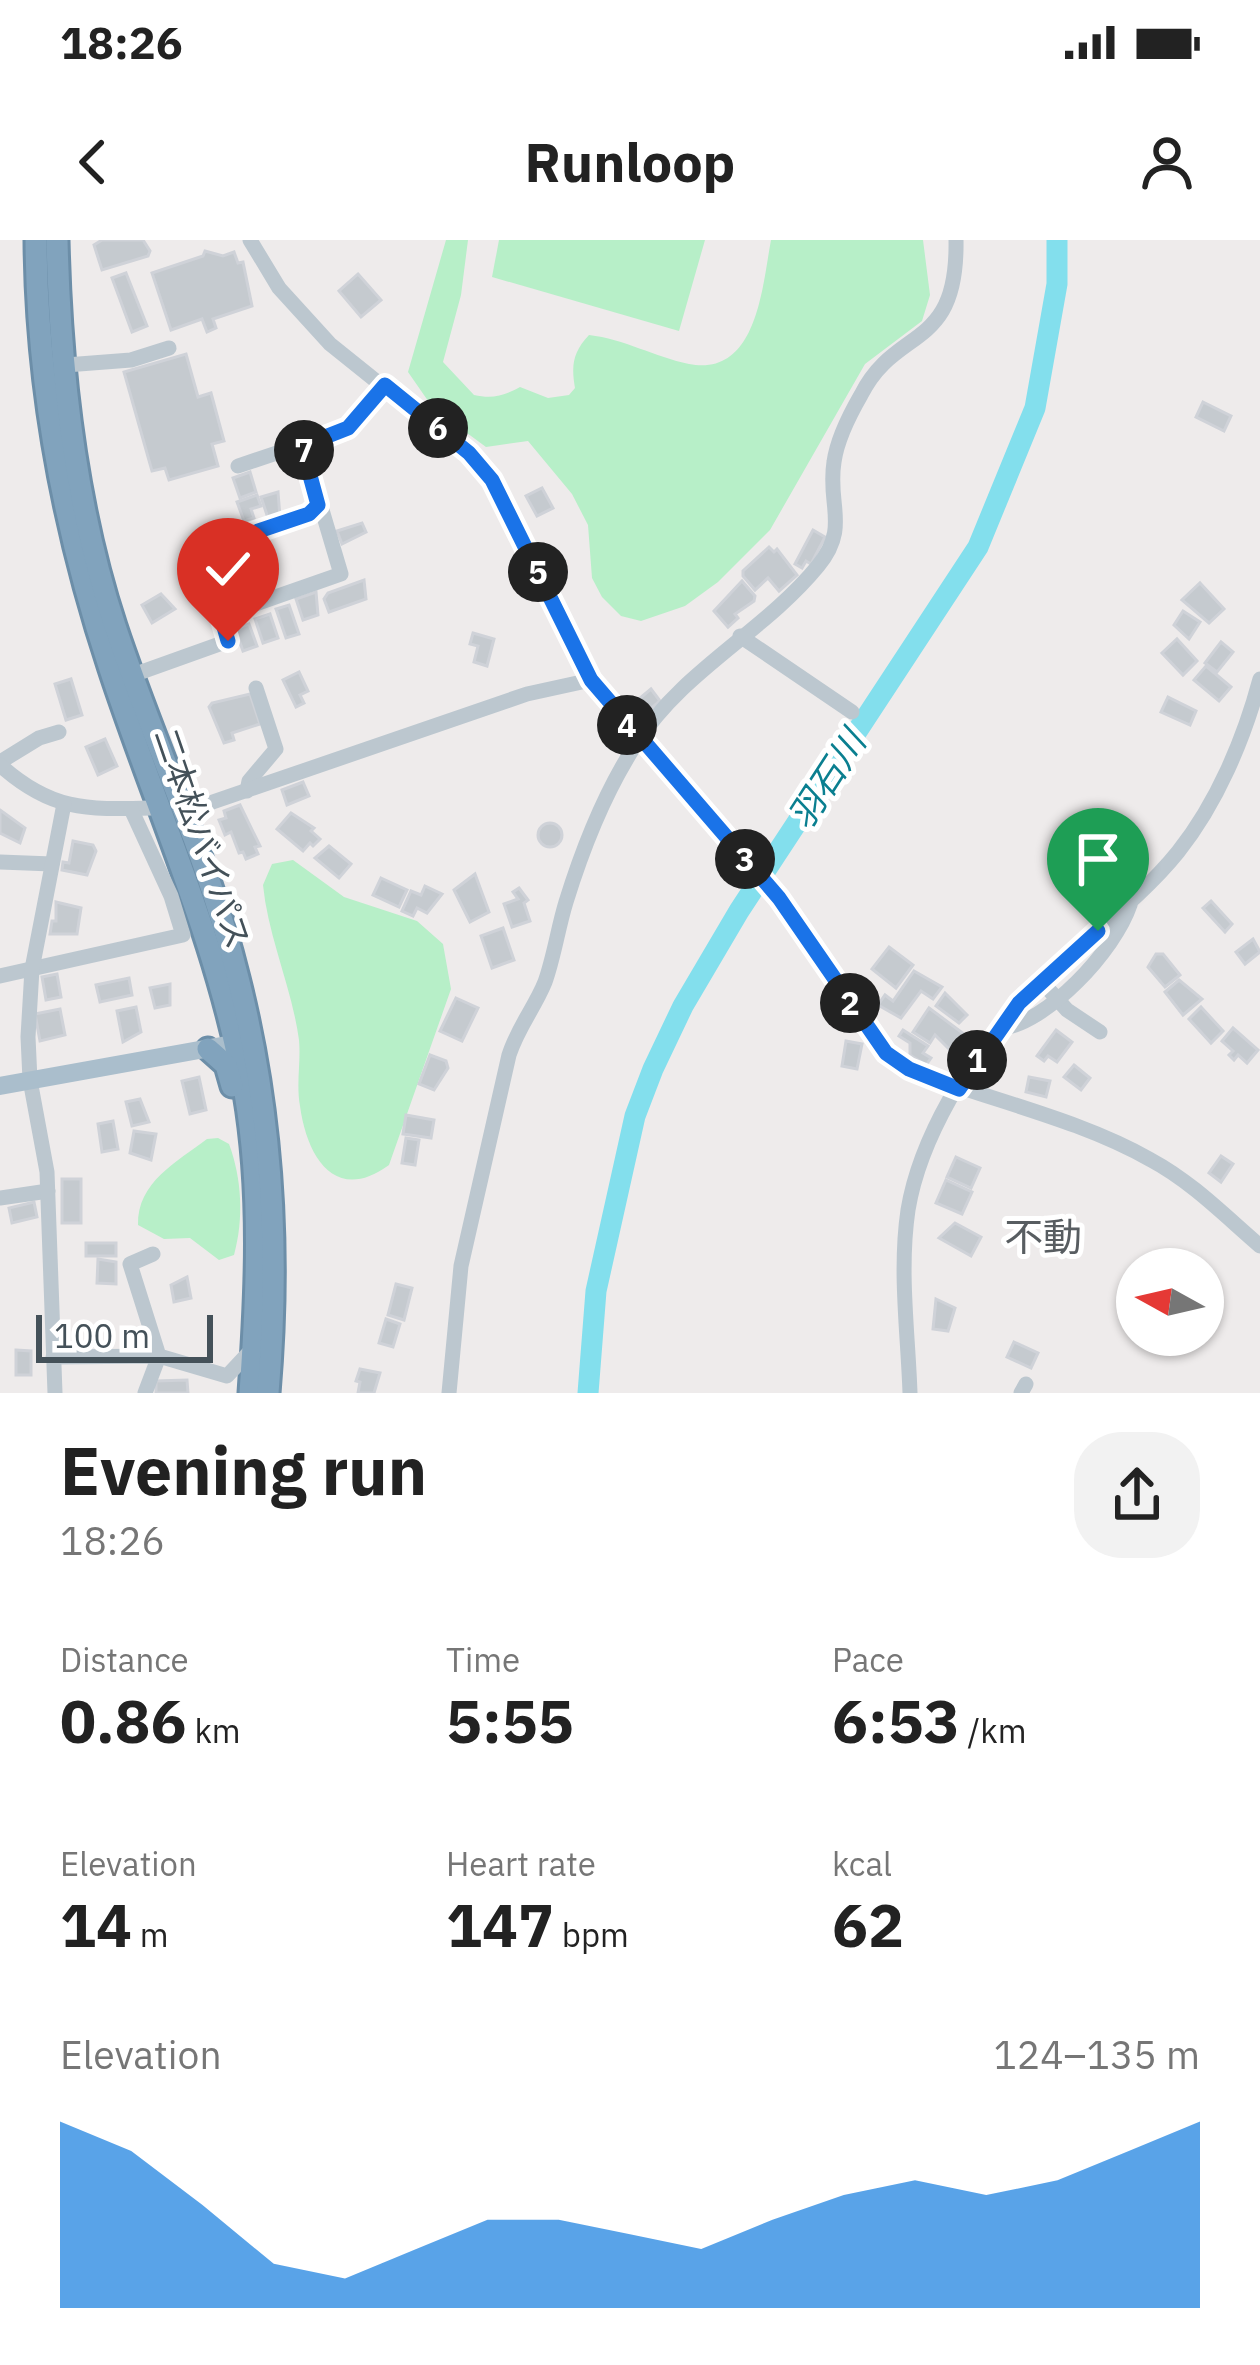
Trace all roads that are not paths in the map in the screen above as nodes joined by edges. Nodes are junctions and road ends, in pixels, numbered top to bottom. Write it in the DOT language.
graph roads {
  1 [pos="36,240"];
  2 [pos="57,240"];
  3 [pos="250,240"];
  4 [pos="956,240"];
  5 [pos="169,348"];
  6 [pos="66,365"];
  7 [pos="385,385"];
  8 [pos="302,446"];
  9 [pos="238,466"];
  10 [pos="318,505"];
  11 [pos="221,616"];
  12 [pos="740,637"];
  13 [pos="133,675"];
  14 [pos="1260,679"];
  15 [pos="591,680"];
  16 [pos="256,688"];
  17 [pos="852,712"];
  18 [pos="59,732"];
  19 [pos="639,739"];
  20 [pos="0,764"];
  21 [pos="247,791"];
  22 [pos="64,805"];
  23 [pos="201,806"];
  24 [pos="151,808"];
  25 [pos="130,809"];
  26 [pos="0,862"];
  27 [pos="52,864"];
  28 [pos="1130,904"];
  29 [pos="32,969"];
  30 [pos="0,976"];
  31 [pos="1042,982"];
  32 [pos="1057,999"];
  33 [pos="999,1029"];
  34 [pos="1100,1032"];
  35 [pos="243,1042"];
  36 [pos="208,1049"];
  37 [pos="29,1080"];
  38 [pos="0,1086"];
  39 [pos="959,1089"];
  40 [pos="48,1191"];
  41 [pos="0,1198"];
  42 [pos="256,1210"];
  43 [pos="1260,1246"];
  44 [pos="153,1254"];
  45 [pos="255,1346"];
  46 [pos="159,1356"];
  47 [pos="53,1357"];
  48 [pos="55,1393"];
  49 [pos="145,1393"];
  50 [pos="250,1393"];
  51 [pos="268,1393"];
  52 [pos="449,1393"];
  53 [pos="910,1393"];
  1 -- 35 [label="highway, 二本松バイパス"];
  2 -- 6 [label="highway, 二本松バイパス"];
  3 -- 7 [label="street"];
  4 -- 12 [label="street"];
  5 -- 6 [label="street"];
  6 -- 13 [label="highway, 二本松バイパス"];
  7 -- 8 [label="street"];
  7 -- 15 [label="street"];
  8 -- 9 [label="street"];
  8 -- 10 [label="street"];
  10 -- 11 [label="street"];
  10 -- 11 [label="street"];
  11 -- 13 [label="street"];
  12 -- 17 [label="street"];
  12 -- 19 [label="street"];
  13 -- 35 [label="highway, 二本松バイパス"];
  14 -- 28 [label="street"];
  15 -- 19 [label="street"];
  15 -- 21 [label="street"];
  16 -- 21 [label="street"];
  18 -- 20 [label="street"];
  19 -- 39 [label="street"];
  19 -- 52 [label="street"];
  20 -- 22 [label="street"];
  21 -- 23 [label="street"];
  22 -- 25 [label="street"];
  22 -- 27 [label="street"];
  24 -- 25 [label="street"];
  25 -- 29 [label="street"];
  26 -- 27 [label="street"];
  27 -- 29 [label="street"];
  28 -- 31 [label="street"];
  28 -- 32 [label="street"];
  29 -- 30 [label="street"];
  29 -- 37 [label="street"];
  31 -- 32 [label="street"];
  31 -- 33 [label="street"];
  32 -- 33 [label="street"];
  32 -- 34 [label="street"];
  33 -- 39 [label="street"];
  35 -- 36 [label="main road"];
  35 -- 42 [label="highway, 二本松バイパス"];
  35 -- 51 [label="highway, 二本松バイパス"];
  36 -- 37 [label="main road"];
  36 -- 42 [label="highway"];
  37 -- 38 [label="main road"];
  37 -- 40 [label="street"];
  39 -- 43 [label="street"];
  39 -- 53 [label="street"];
  40 -- 41 [label="street"];
  40 -- 47 [label="street"];
  42 -- 45 [label="highway, 二本松バイパス"];
  44 -- 46 [label="street"];
  45 -- 46 [label="street"];
  45 -- 50 [label="highway, 二本松バイパス"];
  46 -- 47 [label="street"];
  46 -- 49 [label="street"];
  47 -- 48 [label="street"];
}
